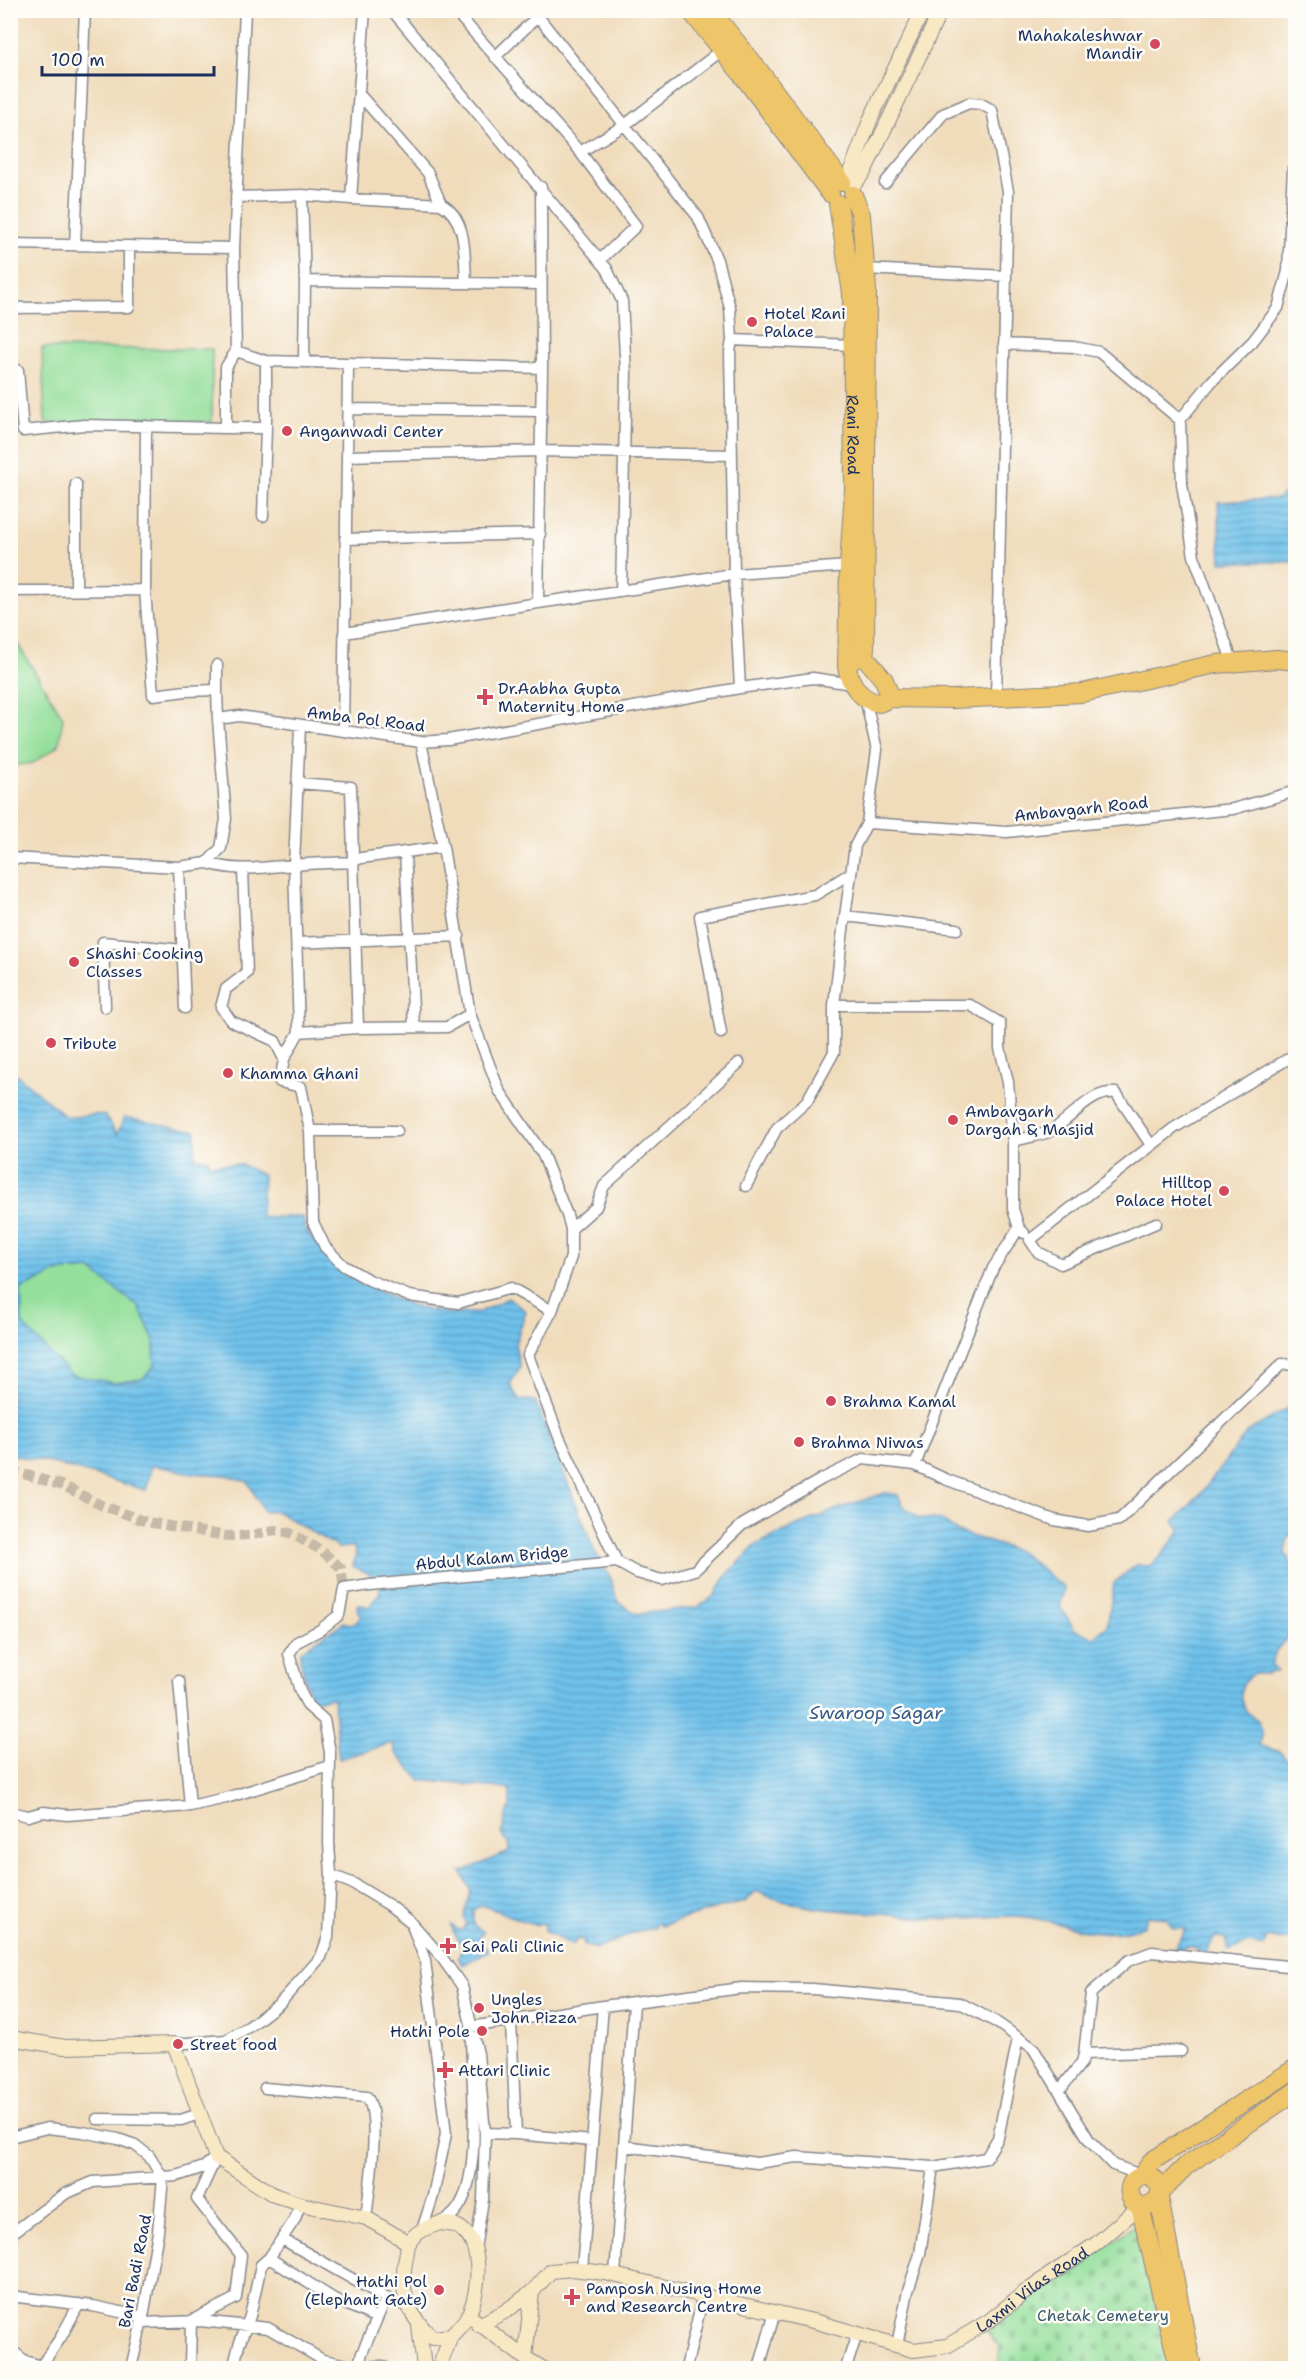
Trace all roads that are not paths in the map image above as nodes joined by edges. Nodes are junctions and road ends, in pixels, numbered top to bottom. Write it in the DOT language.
graph roads {
  1 [pos="85,10"];
  2 [pos="245,10"];
  3 [pos="365,10"];
  4 [pos="392,10"];
  5 [pos="454,10"];
  6 [pos="690,10"];
  7 [pos="710,10"];
  8 [pos="923,10"];
  9 [pos="941,10"];
  10 [pos="536,14"];
  11 [pos="722,50"];
  12 [pos="495,57"];
  13 [pos="359,94"];
  14 [pos="625,125"];
  15 [pos="580,152"];
  16 [pos="1293,168"];
  17 [pos="885,183"];
  18 [pos="541,187"];
  19 [pos="843,191"];
  20 [pos="302,195"];
  21 [pos="236,196"];
  22 [pos="351,199"];
  23 [pos="441,204"];
  24 [pos="10,244"];
  25 [pos="75,245"];
  26 [pos="129,246"];
  27 [pos="234,248"];
  28 [pos="600,260"];
  29 [pos="865,269"];
  30 [pos="1006,276"];
  31 [pos="305,280"];
  32 [pos="466,283"];
  33 [pos="542,284"];
  34 [pos="10,308"];
  35 [pos="732,340"];
  36 [pos="1004,344"];
  37 [pos="852,345"];
  38 [pos="236,351"];
  39 [pos="304,361"];
  40 [pos="266,362"];
  41 [pos="348,364"];
  42 [pos="542,368"];
  43 [pos="18,370"];
  44 [pos="347,409"];
  45 [pos="541,411"];
  46 [pos="1180,420"];
  47 [pos="146,426"];
  48 [pos="226,428"];
  49 [pos="266,429"];
  50 [pos="541,451"];
  51 [pos="624,453"];
  52 [pos="732,455"];
  53 [pos="347,456"];
  54 [pos="76,484"];
  55 [pos="263,516"];
  56 [pos="540,534"];
  57 [pos="345,539"];
  58 [pos="849,566"];
  59 [pos="734,574"];
  60 [pos="76,589"];
  61 [pos="145,590"];
  62 [pos="10,591"];
  63 [pos="621,591"];
  64 [pos="538,603"];
  65 [pos="344,633"];
  66 [pos="865,657"];
  67 [pos="1296,661"];
  68 [pos="1233,663"];
  69 [pos="217,665"];
  70 [pos="847,666"];
  71 [pos="852,684"];
  72 [pos="740,688"];
  73 [pos="217,690"];
  74 [pos="996,697"];
  75 [pos="865,698"];
  76 [pos="891,698"];
  77 [pos="218,718"];
  78 [pos="300,726"];
  79 [pos="343,730"];
  80 [pos="421,742"];
  81 [pos="297,783"];
  82 [pos="1296,791"];
  83 [pos="867,823"];
  84 [pos="443,847"];
  85 [pos="405,852"];
  86 [pos="10,858"];
  87 [pos="352,862"];
  88 [pos="207,863"];
  89 [pos="294,865"];
  90 [pos="179,867"];
  91 [pos="243,870"];
  92 [pos="851,873"];
  93 [pos="845,916"];
  94 [pos="957,929"];
  95 [pos="459,936"];
  96 [pos="411,938"];
  97 [pos="355,940"];
  98 [pos="297,943"];
  99 [pos="182,950"];
  100 [pos="834,1005"];
  101 [pos="105,1007"];
  102 [pos="185,1008"];
  103 [pos="471,1014"];
  104 [pos="414,1027"];
  105 [pos="358,1028"];
  106 [pos="300,1032"];
  107 [pos="721,1033"];
  108 [pos="1296,1054"];
  109 [pos="284,1059"];
  110 [pos="739,1063"];
  111 [pos="310,1131"];
  112 [pos="397,1131"];
  113 [pos="1012,1141"];
  114 [pos="1151,1144"];
  115 [pos="746,1186"];
  116 [pos="1156,1223"];
  117 [pos="1019,1228"];
  118 [pos="571,1229"];
  119 [pos="1030,1240"];
  120 [pos="552,1311"];
  121 [pos="1296,1365"];
  122 [pos="915,1465"];
  123 [pos="617,1562"];
  124 [pos="179,1681"];
  125 [pos="330,1766"];
  126 [pos="190,1806"];
  127 [pos="10,1812"];
  128 [pos="331,1875"];
  129 [pos="411,1922"];
  130 [pos="1296,1967"];
  131 [pos="634,2002"];
  132 [pos="603,2006"];
  133 [pos="511,2022"];
  134 [pos="471,2027"];
  135 [pos="10,2038"];
  136 [pos="1018,2038"];
  137 [pos="174,2044"];
  138 [pos="1181,2051"];
  139 [pos="1084,2054"];
  140 [pos="1296,2068"];
  141 [pos="265,2088"];
  142 [pos="1060,2090"];
  143 [pos="1296,2091"];
  144 [pos="1296,2096"];
  145 [pos="1277,2103"];
  146 [pos="200,2114"];
  147 [pos="97,2119"];
  148 [pos="485,2133"];
  149 [pos="516,2134"];
  150 [pos="10,2137"];
  151 [pos="592,2141"];
  152 [pos="624,2145"];
  153 [pos="216,2157"];
  154 [pos="933,2167"];
  155 [pos="1141,2175"];
  156 [pos="163,2178"];
  157 [pos="1160,2195"];
  158 [pos="300,2204"];
  159 [pos="1140,2206"];
  160 [pos="366,2218"];
  161 [pos="440,2223"];
  162 [pos="422,2230"];
  163 [pos="282,2239"];
  164 [pos="409,2243"];
  165 [pos="474,2249"];
  166 [pos="269,2258"];
  167 [pos="582,2270"];
  168 [pos="615,2275"];
  169 [pos="10,2278"];
  170 [pos="532,2292"];
  171 [pos="10,2296"];
  172 [pos="703,2296"];
  173 [pos="386,2298"];
  174 [pos="79,2304"];
  175 [pos="407,2306"];
  176 [pos="775,2312"];
  177 [pos="468,2315"];
  178 [pos="377,2318"];
  179 [pos="142,2320"];
  180 [pos="191,2321"];
  181 [pos="246,2324"];
  182 [pos="419,2326"];
  183 [pos="485,2328"];
  184 [pos="857,2334"];
  185 [pos="451,2336"];
  186 [pos="897,2345"];
  187 [pos="10,2349"];
  188 [pos="525,2358"];
  189 [pos="43,2367"];
  190 [pos="131,2368"];
  191 [pos="190,2368"];
  192 [pos="236,2368"];
  193 [pos="358,2368"];
  194 [pos="384,2368"];
  195 [pos="424,2368"];
  196 [pos="439,2368"];
  197 [pos="542,2368"];
  198 [pos="686,2368"];
  199 [pos="759,2368"];
  200 [pos="846,2368"];
  201 [pos="1179,2368"];
  202 [pos="1192,2368"];
  1 -- 25 [label="street"];
  2 -- 21 [label="street"];
  3 -- 13 [label="street"];
  4 -- 18 [label="street"];
  5 -- 12 [label="street"];
  6 -- 11 [label="highway, Rani Road"];
  7 -- 19 [label="highway"];
  8 -- 19 [label="street, Rani Road"];
  9 -- 19 [label="street"];
  10 -- 12 [label="street"];
  10 -- 14 [label="street"];
  11 -- 14 [label="street"];
  11 -- 19 [label="highway, Rani Road"];
  12 -- 15 [label="street"];
  13 -- 22 [label="street"];
  13 -- 23 [label="street"];
  14 -- 15 [label="street"];
  14 -- 35 [label="street"];
  15 -- 28 [label="street"];
  16 -- 46 [label="street"];
  17 -- 30 [label="street"];
  18 -- 28 [label="street"];
  18 -- 33 [label="street"];
  19 -- 29 [label="highway"];
  19 -- 37 [label="highway, Rani Road"];
  20 -- 21 [label="street"];
  20 -- 22 [label="street"];
  20 -- 31 [label="street"];
  21 -- 27 [label="street"];
  22 -- 23 [label="street"];
  23 -- 32 [label="street"];
  24 -- 25 [label="street"];
  25 -- 26 [label="street"];
  26 -- 27 [label="street"];
  26 -- 34 [label="street"];
  27 -- 38 [label="street"];
  28 -- 51 [label="street"];
  29 -- 30 [label="street"];
  29 -- 66 [label="highway"];
  30 -- 36 [label="street"];
  31 -- 32 [label="street"];
  31 -- 39 [label="street"];
  32 -- 33 [label="street"];
  33 -- 42 [label="street"];
  35 -- 37 [label="street"];
  35 -- 52 [label="street"];
  36 -- 46 [label="street"];
  36 -- 74 [label="street"];
  37 -- 58 [label="highway, Rani Road"];
  38 -- 40 [label="street"];
  38 -- 48 [label="street"];
  39 -- 40 [label="street"];
  39 -- 41 [label="street"];
  40 -- 49 [label="street"];
  41 -- 42 [label="street"];
  41 -- 44 [label="street"];
  42 -- 45 [label="street"];
  43 -- 47 [label="street"];
  44 -- 45 [label="street"];
  44 -- 53 [label="street"];
  45 -- 50 [label="street"];
  46 -- 68 [label="street"];
  47 -- 48 [label="street"];
  47 -- 61 [label="street"];
  48 -- 49 [label="street"];
  49 -- 55 [label="street"];
  50 -- 51 [label="street"];
  50 -- 53 [label="street"];
  50 -- 56 [label="street"];
  51 -- 52 [label="street"];
  51 -- 63 [label="street"];
  52 -- 59 [label="street"];
  53 -- 57 [label="street"];
  54 -- 60 [label="street"];
  56 -- 57 [label="street"];
  56 -- 64 [label="street"];
  57 -- 65 [label="street"];
  58 -- 59 [label="street"];
  58 -- 70 [label="highway, Rani Road"];
  59 -- 63 [label="street"];
  59 -- 72 [label="street"];
  60 -- 61 [label="street"];
  60 -- 62 [label="street"];
  61 -- 73 [label="street"];
  63 -- 64 [label="street"];
  64 -- 65 [label="street"];
  65 -- 79 [label="street"];
  66 -- 70 [label="highway"];
  66 -- 76 [label="highway"];
  67 -- 68 [label="highway"];
  68 -- 74 [label="highway"];
  69 -- 73 [label="street"];
  70 -- 71 [label="highway, Rani Road"];
  71 -- 72 [label="street, Amba Pol Road"];
  71 -- 75 [label="highway"];
  72 -- 80 [label="street, Amba Pol Road"];
  73 -- 77 [label="street"];
  74 -- 76 [label="highway"];
  75 -- 76 [label="highway"];
  75 -- 83 [label="street"];
  77 -- 78 [label="street, Amba Pol Road"];
  77 -- 88 [label="street"];
  78 -- 79 [label="street, Amba Pol Road"];
  78 -- 81 [label="street"];
  79 -- 80 [label="street, Amba Pol Road"];
  80 -- 84 [label="street"];
  81 -- 87 [label="street"];
  81 -- 89 [label="street"];
  82 -- 83 [label="street, Ambavgarh Road"];
  83 -- 92 [label="street"];
  84 -- 85 [label="street"];
  84 -- 95 [label="street"];
  85 -- 87 [label="street"];
  85 -- 96 [label="street"];
  86 -- 90 [label="street"];
  87 -- 89 [label="street"];
  87 -- 97 [label="street"];
  88 -- 90 [label="street"];
  88 -- 91 [label="street"];
  89 -- 91 [label="street"];
  89 -- 98 [label="street"];
  90 -- 99 [label="street"];
  91 -- 109 [label="street"];
  92 -- 93 [label="street"];
  92 -- 107 [label="street"];
  93 -- 94 [label="street"];
  93 -- 100 [label="street"];
  95 -- 96 [label="street"];
  95 -- 103 [label="street"];
  96 -- 97 [label="street"];
  96 -- 104 [label="street"];
  97 -- 98 [label="street"];
  97 -- 105 [label="street"];
  98 -- 106 [label="street"];
  99 -- 101 [label="street"];
  99 -- 102 [label="street"];
  100 -- 113 [label="street"];
  100 -- 115 [label="street"];
  103 -- 104 [label="street"];
  103 -- 118 [label="street"];
  104 -- 105 [label="street"];
  105 -- 106 [label="street"];
  106 -- 109 [label="street"];
  108 -- 114 [label="street"];
  109 -- 111 [label="street"];
  110 -- 118 [label="street"];
  111 -- 112 [label="street"];
  111 -- 120 [label="street"];
  113 -- 114 [label="street"];
  113 -- 117 [label="street"];
  114 -- 119 [label="street"];
  116 -- 119 [label="street"];
  117 -- 119 [label="street"];
  117 -- 122 [label="street"];
  118 -- 120 [label="street"];
  120 -- 123 [label="street"];
  121 -- 122 [label="street"];
  122 -- 123 [label="street"];
  123 -- 125 [label="street, Abdul Kalam Bridge"];
  124 -- 126 [label="street"];
  125 -- 126 [label="street"];
  125 -- 128 [label="street"];
  126 -- 127 [label="street"];
  128 -- 129 [label="street"];
  128 -- 137 [label="street"];
  129 -- 134 [label="street"];
  129 -- 162 [label="street"];
  130 -- 139 [label="street"];
  131 -- 132 [label="street"];
  131 -- 136 [label="street"];
  131 -- 152 [label="street"];
  132 -- 133 [label="street"];
  132 -- 151 [label="street"];
  133 -- 134 [label="street"];
  133 -- 149 [label="street"];
  134 -- 148 [label="street"];
  134 -- 161 [label="street"];
  135 -- 137 [label="street"];
  136 -- 142 [label="street"];
  136 -- 154 [label="street"];
  137 -- 146 [label="street"];
  138 -- 139 [label="street"];
  139 -- 142 [label="street"];
  140 -- 155 [label="highway"];
  141 -- 160 [label="street"];
  142 -- 155 [label="street"];
  143 -- 145 [label="highway"];
  144 -- 145 [label="street"];
  145 -- 157 [label="highway"];
  146 -- 147 [label="street"];
  146 -- 153 [label="street"];
  148 -- 149 [label="street"];
  148 -- 165 [label="street"];
  149 -- 151 [label="street"];
  150 -- 156 [label="street"];
  151 -- 167 [label="street"];
  152 -- 154 [label="street"];
  152 -- 168 [label="street"];
  153 -- 156 [label="street"];
  153 -- 158 [label="street"];
  153 -- 180 [label="street"];
  154 -- 186 [label="street"];
  155 -- 157 [label="highway"];
  155 -- 159 [label="highway"];
  156 -- 169 [label="street"];
  156 -- 179 [label="street, Bari Badi Road"];
  157 -- 159 [label="highway, Laxmi Vilas Road"];
  157 -- 202 [label="highway"];
  158 -- 160 [label="street"];
  158 -- 163 [label="street"];
  159 -- 186 [label="street, Laxmi Vilas Road"];
  159 -- 201 [label="highway"];
  160 -- 164 [label="street"];
  161 -- 162 [label="street"];
  161 -- 165 [label="street"];
  162 -- 164 [label="street"];
  163 -- 166 [label="street"];
  163 -- 173 [label="street"];
  164 -- 175 [label="street"];
  165 -- 177 [label="street"];
  166 -- 178 [label="street"];
  166 -- 181 [label="street"];
  167 -- 168 [label="street, Laxmi Vilas Road"];
  167 -- 170 [label="street, Laxmi Vilas Road"];
  168 -- 172 [label="street, Laxmi Vilas Road"];
  170 -- 183 [label="street, Laxmi Vilas Road"];
  170 -- 188 [label="street"];
  171 -- 174 [label="street"];
  172 -- 176 [label="street, Laxmi Vilas Road"];
  172 -- 198 [label="street"];
  173 -- 175 [label="street"];
  173 -- 178 [label="street"];
  174 -- 179 [label="street"];
  174 -- 189 [label="street"];
  175 -- 182 [label="street"];
  176 -- 184 [label="street, Laxmi Vilas Road"];
  176 -- 199 [label="street"];
  177 -- 183 [label="street"];
  177 -- 185 [label="street"];
  178 -- 193 [label="street"];
  179 -- 180 [label="street"];
  179 -- 190 [label="street, Bari Badi Road"];
  180 -- 181 [label="street"];
  180 -- 191 [label="street"];
  181 -- 192 [label="street"];
  181 -- 193 [label="street"];
  182 -- 185 [label="street"];
  182 -- 195 [label="street"];
  183 -- 188 [label="street"];
  184 -- 186 [label="street, Laxmi Vilas Road"];
  184 -- 200 [label="street"];
  185 -- 196 [label="street"];
  187 -- 189 [label="street"];
  188 -- 197 [label="street"];
  193 -- 194 [label="street"];
}
